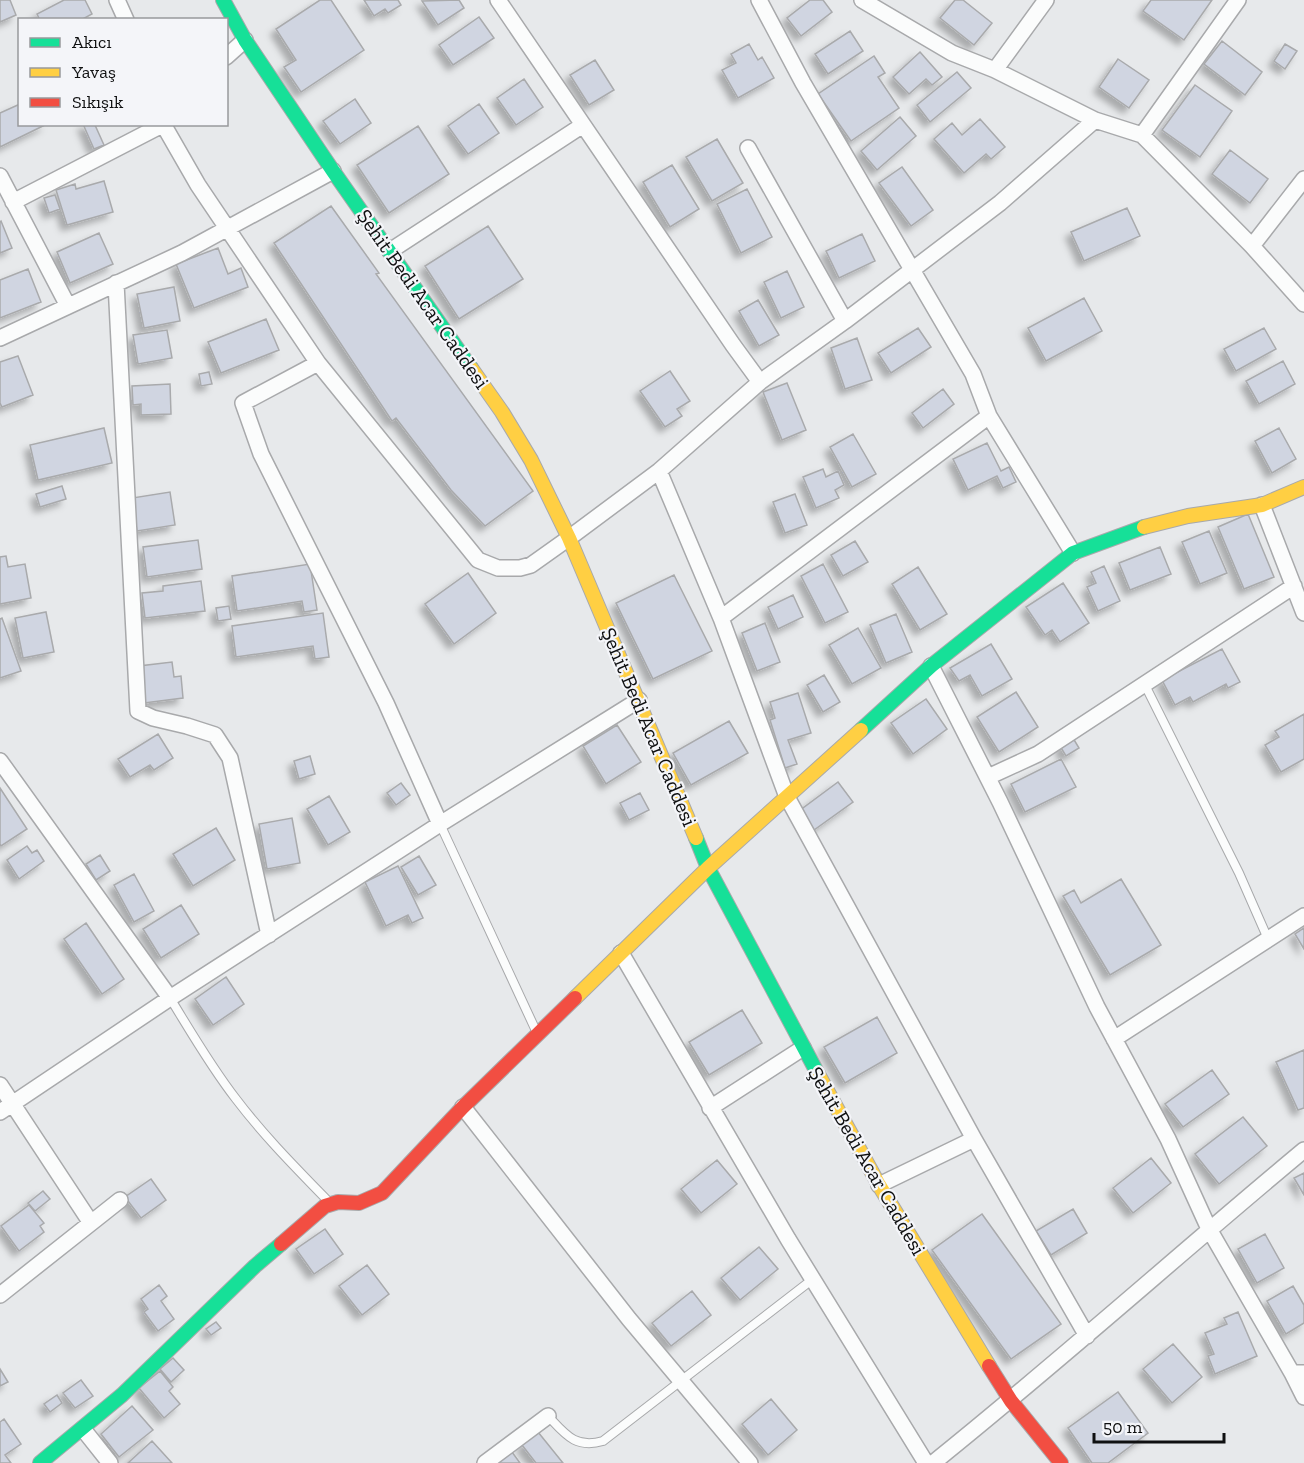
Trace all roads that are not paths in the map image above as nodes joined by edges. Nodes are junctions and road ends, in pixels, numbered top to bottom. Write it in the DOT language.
graph roads {
  1 [pos="117,0"];
  2 [pos="498,0"];
  3 [pos="759,0"];
  4 [pos="862,0"];
  5 [pos="1046,0"];
  6 [pos="1238,0"];
  7 [pos="227,2"];
  8 [pos="125,18"];
  9 [pos="245,40"];
  10 [pos="228,55"];
  11 [pos="995,70"];
  12 [pos="1095,120"];
  13 [pos="583,125"];
  14 [pos="162,126"];
  15 [pos="165,126"];
  16 [pos="1142,135"];
  17 [pos="748,148"];
  18 [pos="333,171"];
  19 [pos="0,176"];
  20 [pos="1304,179"];
  21 [pos="14,202"];
  22 [pos="228,229"];
  23 [pos="1252,246"];
  24 [pos="390,251"];
  25 [pos="912,270"];
  26 [pos="116,284"];
  27 [pos="1304,304"];
  28 [pos="68,306"];
  29 [pos="845,321"];
  30 [pos="0,338"];
  31 [pos="318,363"];
  32 [pos="760,382"];
  33 [pos="989,416"];
  34 [pos="659,471"];
  35 [pos="1304,487"];
  36 [pos="1262,505"];
  37 [pos="569,538"];
  38 [pos="1073,553"];
  39 [pos="1294,586"];
  40 [pos="1304,613"];
  41 [pos="721,618"];
  42 [pos="932,666"];
  43 [pos="1144,683"];
  44 [pos="639,700"];
  45 [pos="0,763"];
  46 [pos="988,777"];
  47 [pos="787,796"];
  48 [pos="440,824"];
  49 [pos="708,868"];
  50 [pos="1304,916"];
  51 [pos="269,935"];
  52 [pos="1268,939"];
  53 [pos="621,953"];
  54 [pos="170,998"];
  55 [pos="538,1034"];
  56 [pos="1114,1039"];
  57 [pos="803,1048"];
  58 [pos="0,1085"];
  59 [pos="463,1107"];
  60 [pos="7,1108"];
  61 [pos="710,1108"];
  62 [pos="974,1139"];
  63 [pos="1304,1150"];
  64 [pos="879,1185"];
  65 [pos="120,1200"];
  66 [pos="330,1203"];
  67 [pos="91,1223"];
  68 [pos="1209,1229"];
  69 [pos="813,1279"];
  70 [pos="0,1295"];
  71 [pos="1087,1336"];
  72 [pos="1298,1373"];
  73 [pos="681,1381"];
  74 [pos="1304,1397"];
  75 [pos="1011,1401"];
  76 [pos="548,1416"];
  77 [pos="83,1429"];
  78 [pos="39,1463"];
  79 [pos="110,1463"];
  80 [pos="485,1463"];
  81 [pos="750,1463"];
  82 [pos="926,1463"];
  83 [pos="933,1463"];
  84 [pos="1060,1463"];
  1 -- 8 [label="street"];
  2 -- 13 [label="street"];
  3 -- 25 [label="street"];
  4 -- 11 [label="street"];
  5 -- 11 [label="street"];
  6 -- 16 [label="street"];
  7 -- 9 [label="street, Şehit Bedi Acar Caddesi"];
  9 -- 10 [label="street"];
  9 -- 18 [label="street, Şehit Bedi Acar Caddesi"];
  11 -- 12 [label="street"];
  12 -- 16 [label="street"];
  12 -- 25 [label="street"];
  13 -- 24 [label="street"];
  13 -- 32 [label="street"];
  14 -- 21 [label="street"];
  15 -- 22 [label="street"];
  16 -- 23 [label="street"];
  17 -- 29 [label="street"];
  18 -- 22 [label="street"];
  18 -- 24 [label="street, Şehit Bedi Acar Caddesi"];
  19 -- 21 [label="street"];
  20 -- 23 [label="street"];
  21 -- 28 [label="street"];
  22 -- 26 [label="street"];
  22 -- 31 [label="street"];
  23 -- 27 [label="street"];
  24 -- 37 [label="street, Şehit Bedi Acar Caddesi"];
  25 -- 29 [label="street"];
  25 -- 33 [label="street"];
  26 -- 28 [label="street"];
  26 -- 51 [label="street"];
  28 -- 30 [label="street"];
  29 -- 32 [label="street"];
  31 -- 37 [label="street"];
  31 -- 48 [label="street"];
  32 -- 34 [label="street"];
  33 -- 38 [label="street"];
  33 -- 41 [label="street"];
  34 -- 37 [label="street"];
  34 -- 41 [label="street"];
  35 -- 36 [label="street"];
  36 -- 38 [label="street"];
  36 -- 39 [label="street"];
  37 -- 44 [label="street, Şehit Bedi Acar Caddesi"];
  38 -- 42 [label="street"];
  39 -- 40 [label="street"];
  39 -- 43 [label="street"];
  41 -- 47 [label="street"];
  42 -- 46 [label="street"];
  42 -- 47 [label="street"];
  43 -- 46 [label="street"];
  43 -- 52 [label="lane"];
  44 -- 48 [label="street"];
  44 -- 49 [label="street, Şehit Bedi Acar Caddesi"];
  45 -- 54 [label="street"];
  46 -- 56 [label="street"];
  47 -- 49 [label="street"];
  47 -- 62 [label="street"];
  48 -- 51 [label="street"];
  48 -- 55 [label="lane"];
  49 -- 53 [label="street"];
  49 -- 57 [label="street, Şehit Bedi Acar Caddesi"];
  50 -- 52 [label="street"];
  51 -- 54 [label="street"];
  52 -- 56 [label="street"];
  53 -- 55 [label="street"];
  53 -- 61 [label="street"];
  54 -- 60 [label="street"];
  54 -- 66 [label="lane"];
  55 -- 59 [label="street"];
  56 -- 68 [label="street"];
  57 -- 61 [label="street"];
  57 -- 64 [label="street, Şehit Bedi Acar Caddesi"];
  58 -- 60 [label="street"];
  59 -- 66 [label="street"];
  59 -- 73 [label="street"];
  60 -- 67 [label="street"];
  61 -- 69 [label="street"];
  62 -- 64 [label="street"];
  62 -- 71 [label="street"];
  63 -- 68 [label="street"];
  64 -- 75 [label="street, Şehit Bedi Acar Caddesi"];
  65 -- 67 [label="street"];
  66 -- 77 [label="street"];
  67 -- 70 [label="street"];
  68 -- 71 [label="street"];
  68 -- 72 [label="street"];
  69 -- 73 [label="lane"];
  69 -- 82 [label="street"];
  71 -- 75 [label="street"];
  72 -- 74 [label="street"];
  73 -- 76 [label="lane"];
  73 -- 81 [label="street"];
  75 -- 83 [label="street"];
  75 -- 84 [label="street, Şehit Bedi Acar Caddesi"];
  76 -- 80 [label="street"];
  77 -- 78 [label="street"];
  77 -- 79 [label="street"];
}
